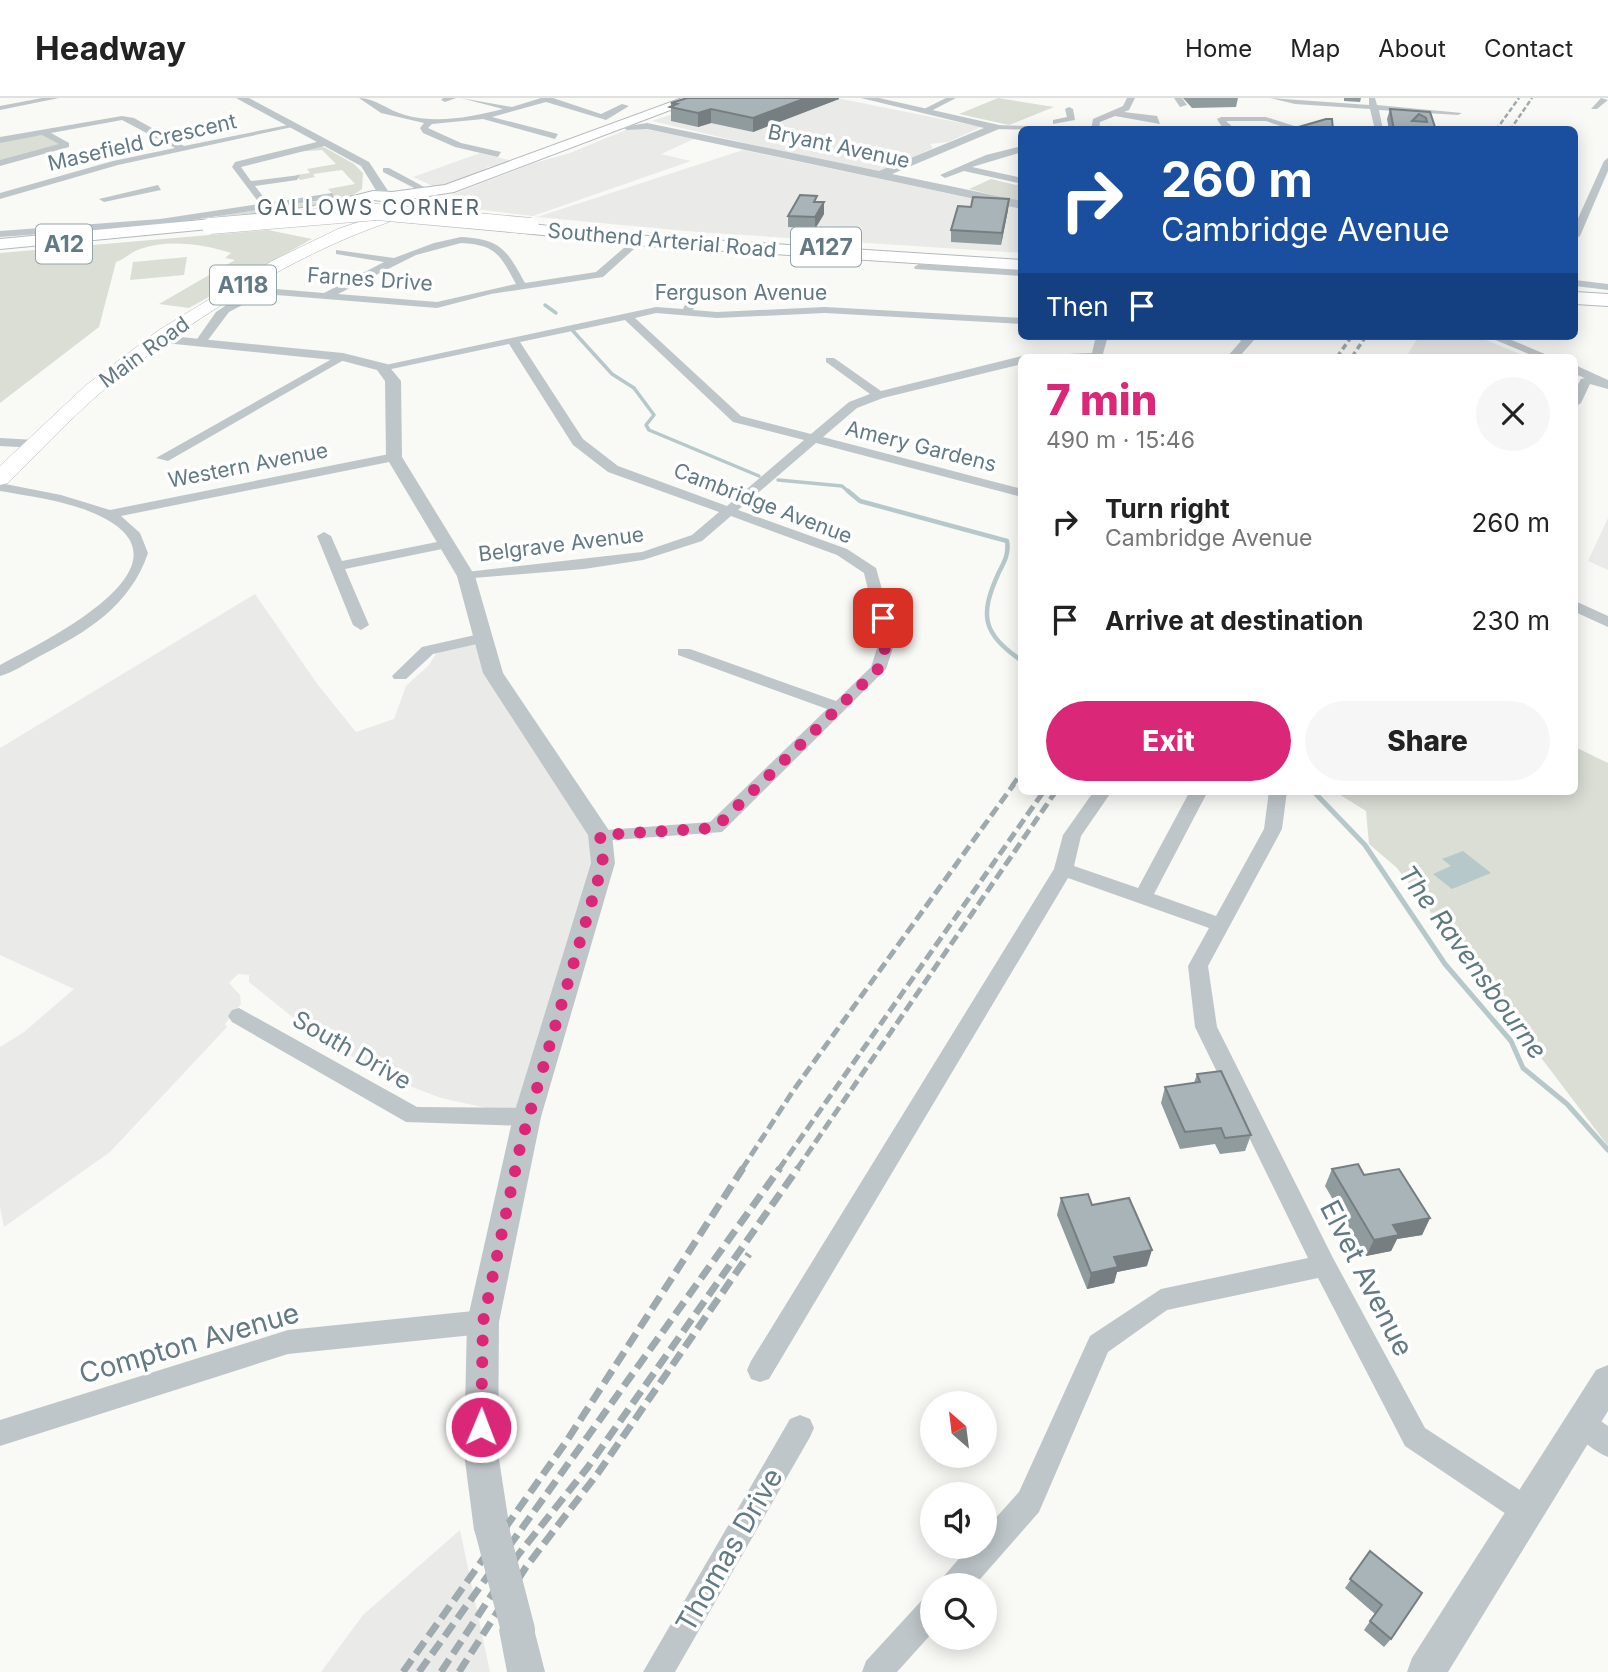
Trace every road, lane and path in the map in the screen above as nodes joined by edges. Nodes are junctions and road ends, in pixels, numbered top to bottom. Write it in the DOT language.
graph roads {
  1 [pos="55,98"];
  2 [pos="241,98"];
  3 [pos="385,98"];
  4 [pos="465,98"];
  5 [pos="695,98"];
  6 [pos="710,98"];
  7 [pos="866,98"];
  8 [pos="952,98"];
  9 [pos="1119,98"];
  10 [pos="1131,98"];
  11 [pos="1274,98"];
  12 [pos="1371,98"];
  13 [pos="1606,98"];
  14 [pos="365,99"];
  15 [pos="547,99"];
  16 [pos="625,106"];
  17 [pos="1594,107"];
  18 [pos="0,108"];
  19 [pos="514,109"];
  20 [pos="926,110"];
  21 [pos="1461,110"];
  22 [pos="1375,112"];
  23 [pos="1113,113"];
  24 [pos="487,118"];
  25 [pos="1169,118"];
  26 [pos="430,121"];
  27 [pos="646,123"];
  28 [pos="1095,125"];
  29 [pos="293,126"];
  30 [pos="1055,126"];
  31 [pos="1226,126"];
  32 [pos="1302,126"];
  33 [pos="1378,126"];
  34 [pos="627,127"];
  35 [pos="995,127"];
  36 [pos="1018,128"];
  37 [pos="43,132"];
  38 [pos="555,136"];
  39 [pos="0,140"];
  40 [pos="326,143"];
  41 [pos="183,149"];
  42 [pos="1018,150"];
  43 [pos="498,154"];
  44 [pos="360,161"];
  45 [pos="1608,161"];
  46 [pos="0,163"];
  47 [pos="964,168"];
  48 [pos="90,170"];
  49 [pos="386,170"];
  50 [pos="880,175"];
  51 [pos="945,175"];
  52 [pos="104,176"];
  53 [pos="298,177"];
  54 [pos="483,177"];
  55 [pos="400,179"];
  56 [pos="1018,179"];
  57 [pos="249,184"];
  58 [pos="121,187"];
  59 [pos="158,188"];
  60 [pos="1595,190"];
  61 [pos="1608,192"];
  62 [pos="130,194"];
  63 [pos="0,196"];
  64 [pos="395,197"];
  65 [pos="430,197"];
  66 [pos="104,200"];
  67 [pos="1018,204"];
  68 [pos="266,206"];
  69 [pos="341,212"];
  70 [pos="380,221"];
  71 [pos="210,226"];
  72 [pos="1578,229"];
  73 [pos="0,234"];
  74 [pos="107,234"];
  75 [pos="127,238"];
  76 [pos="630,240"];
  77 [pos="0,244"];
  78 [pos="0,250"];
  79 [pos="340,252"];
  80 [pos="1018,258"];
  81 [pos="395,261"];
  82 [pos="1018,265"];
  83 [pos="919,267"];
  84 [pos="709,272"];
  85 [pos="1018,273"];
  86 [pos="1578,284"];
  87 [pos="522,286"];
  88 [pos="1608,287"];
  89 [pos="698,288"];
  90 [pos="741,291"];
  91 [pos="1578,292"];
  92 [pos="1608,294"];
  93 [pos="328,295"];
  94 [pos="1578,298"];
  95 [pos="1608,300"];
  96 [pos="687,312"];
  97 [pos="627,316"];
  98 [pos="1018,321"];
  99 [pos="160,339"];
  100 [pos="512,340"];
  101 [pos="1247,340"];
  102 [pos="1502,340"];
  103 [pos="201,342"];
  104 [pos="1236,354"];
  105 [pos="1538,354"];
  106 [pos="343,357"];
  107 [pos="830,360"];
  108 [pos="1018,361"];
  109 [pos="382,367"];
  110 [pos="1578,370"];
  111 [pos="1602,382"];
  112 [pos="879,395"];
  113 [pos="1578,397"];
  114 [pos="809,439"];
  115 [pos="0,442"];
  116 [pos="36,444"];
  117 [pos="394,457"];
  118 [pos="163,458"];
  119 [pos="0,478"];
  120 [pos="0,487"];
  121 [pos="1018,492"];
  122 [pos="726,511"];
  123 [pos="111,514"];
  124 [pos="324,537"];
  125 [pos="447,544"];
  126 [pos="337,566"];
  127 [pos="466,576"];
  128 [pos="1578,608"];
  129 [pos="1608,622"];
  130 [pos="361,625"];
  131 [pos="484,638"];
  132 [pos="684,652"];
  133 [pos="0,671"];
  134 [pos="400,676"];
  135 [pos="838,707"];
  136 [pos="1100,795"];
  137 [pos="1197,795"];
  138 [pos="1277,795"];
  139 [pos="600,835"];
  140 [pos="1064,869"];
  141 [pos="1143,897"];
  142 [pos="1221,925"];
  143 [pos="239,1016"];
  144 [pos="527,1117"];
  145 [pos="1324,1266"];
  146 [pos="483,1322"];
  147 [pos="760,1370"];
  148 [pos="1608,1381"];
  149 [pos="800,1428"];
  150 [pos="0,1433"];
  151 [pos="1596,1433"];
  152 [pos="1525,1510"];
  153 [pos="966,1573"];
  154 [pos="920,1624"];
  155 [pos="526,1672"];
  156 [pos="658,1672"];
  157 [pos="877,1672"];
  158 [pos="1426,1672"];
  1 -- 18 [label="street"];
  2 -- 29 [label="street"];
  3 -- 14 [label="street"];
  4 -- 19 [label="street"];
  5 -- 54 [label="highway"];
  6 -- 27 [label="highway"];
  7 -- 20 [label="street"];
  8 -- 20 [label="street"];
  9 -- 10 [label="street"];
  10 -- 23 [label="street"];
  11 -- 22 [label="street"];
  12 -- 22 [label="street"];
  13 -- 17 [label="street"];
  14 -- 26 [label="street"];
  15 -- 16 [label="street"];
  15 -- 19 [label="street"];
  19 -- 24 [label="street"];
  20 -- 35 [label="street"];
  21 -- 22 [label="street"];
  22 -- 33 [label="street"];
  23 -- 25 [label="street"];
  23 -- 28 [label="street"];
  24 -- 26 [label="street"];
  24 -- 38 [label="street"];
  26 -- 43 [label="street"];
  27 -- 34 [label="highway"];
  27 -- 50 [label="street, Bryant Avenue"];
  28 -- 30 [label="street"];
  29 -- 40 [label="street"];
  29 -- 41 [label="street, Masefield Crescent"];
  31 -- 32 [label="street"];
  34 -- 54 [label="highway"];
  35 -- 36 [label="street"];
  35 -- 50 [label="street"];
  37 -- 39 [label="street"];
  37 -- 41 [label="street"];
  37 -- 46 [label="street"];
  40 -- 44 [label="street"];
  40 -- 57 [label="street"];
  41 -- 48 [label="street, Masefield Crescent"];
  42 -- 47 [label="street"];
  44 -- 64 [label="street"];
  44 -- 69 [label="street"];
  45 -- 60 [label="street"];
  47 -- 51 [label="street"];
  47 -- 56 [label="street"];
  48 -- 52 [label="street"];
  48 -- 63 [label="street, Masefield Crescent"];
  49 -- 55 [label="street"];
  50 -- 67 [label="street, Bryant Avenue"];
  53 -- 57 [label="street"];
  54 -- 65 [label="highway"];
  55 -- 64 [label="street"];
  55 -- 65 [label="street"];
  57 -- 68 [label="street"];
  58 -- 62 [label="street"];
  59 -- 62 [label="street"];
  60 -- 61 [label="street"];
  60 -- 72 [label="street"];
  62 -- 66 [label="street"];
  64 -- 65 [label="highway, Southend Arterial Road / A127"];
  64 -- 69 [label="highway"];
  64 -- 70 [label="highway"];
  65 -- 76 [label="highway, Southend Arterial Road / A127"];
  68 -- 69 [label="street"];
  68 -- 73 [label="street"];
  69 -- 70 [label="highway"];
  69 -- 74 [label="highway, A12"];
  69 -- 75 [label="highway, A12"];
  69 -- 99 [label="main road, Main Road / A118"];
  70 -- 76 [label="highway, Southend Arterial Road / A127"];
  71 -- 74 [label="highway, A127"];
  71 -- 75 [label="highway, A127"];
  71 -- 76 [label="highway, A127, bridge"];
  74 -- 77 [label="highway, A12"];
  75 -- 78 [label="highway, A12"];
  76 -- 80 [label="highway, Southend Arterial Road / A127"];
  76 -- 82 [label="highway, Southend Arterial Road / A127"];
  76 -- 87 [label="street, Farnes Drive"];
  79 -- 81 [label="street"];
  81 -- 87 [label="street"];
  81 -- 93 [label="street"];
  83 -- 85 [label="street"];
  84 -- 89 [label="street"];
  86 -- 88 [label="street"];
  87 -- 93 [label="street, Farnes Drive"];
  89 -- 90 [label="street"];
  89 -- 96 [label="street"];
  91 -- 92 [label="highway"];
  93 -- 103 [label="street, Farnes Drive"];
  94 -- 95 [label="highway"];
  96 -- 97 [label="street, Ferguson Avenue"];
  96 -- 98 [label="street, Ferguson Avenue"];
  97 -- 100 [label="street, Ferguson Avenue"];
  97 -- 114 [label="street, Amery Gardens"];
  99 -- 103 [label="street"];
  99 -- 116 [label="main road, Main Road / A118"];
  100 -- 109 [label="street, Ferguson Avenue"];
  100 -- 122 [label="street, Cambridge Avenue"];
  101 -- 104 [label="street"];
  102 -- 105 [label="street"];
  103 -- 106 [label="street"];
  106 -- 109 [label="street"];
  106 -- 118 [label="street"];
  107 -- 112 [label="street"];
  108 -- 112 [label="street, Belgrave Avenue"];
  109 -- 117 [label="street"];
  110 -- 111 [label="street"];
  111 -- 113 [label="street"];
  112 -- 114 [label="street, Belgrave Avenue"];
  114 -- 121 [label="street, Amery Gardens"];
  114 -- 122 [label="street, Belgrave Avenue"];
  115 -- 116 [label="street"];
  116 -- 119 [label="main road, Main Road / A118"];
  117 -- 123 [label="street, Western Avenue"];
  117 -- 125 [label="street"];
  120 -- 123 [label="street"];
  122 -- 127 [label="street, Belgrave Avenue"];
  122 -- 135 [label="street, Cambridge Avenue"];
  123 -- 133 [label="street"];
  124 -- 126 [label="street"];
  125 -- 126 [label="street"];
  125 -- 127 [label="street"];
  126 -- 130 [label="street"];
  127 -- 131 [label="street"];
  128 -- 129 [label="street"];
  131 -- 134 [label="street"];
  131 -- 139 [label="street"];
  132 -- 135 [label="street"];
  135 -- 139 [label="street, Cambridge Avenue"];
  136 -- 140 [label="street"];
  137 -- 141 [label="street"];
  138 -- 142 [label="street, Elvet Avenue"];
  139 -- 144 [label="street"];
  140 -- 141 [label="street"];
  140 -- 147 [label="street"];
  141 -- 142 [label="street"];
  142 -- 145 [label="street, Elvet Avenue"];
  143 -- 144 [label="street, South Drive"];
  144 -- 146 [label="street"];
  145 -- 152 [label="street, Elvet Avenue"];
  145 -- 153 [label="street"];
  146 -- 150 [label="street, Compton Avenue"];
  146 -- 155 [label="street, bridge"];
  148 -- 151 [label="street"];
  149 -- 156 [label="street, Thomas Drive"];
  151 -- 152 [label="street"];
  152 -- 158 [label="street"];
  154 -- 157 [label="street"];
}
